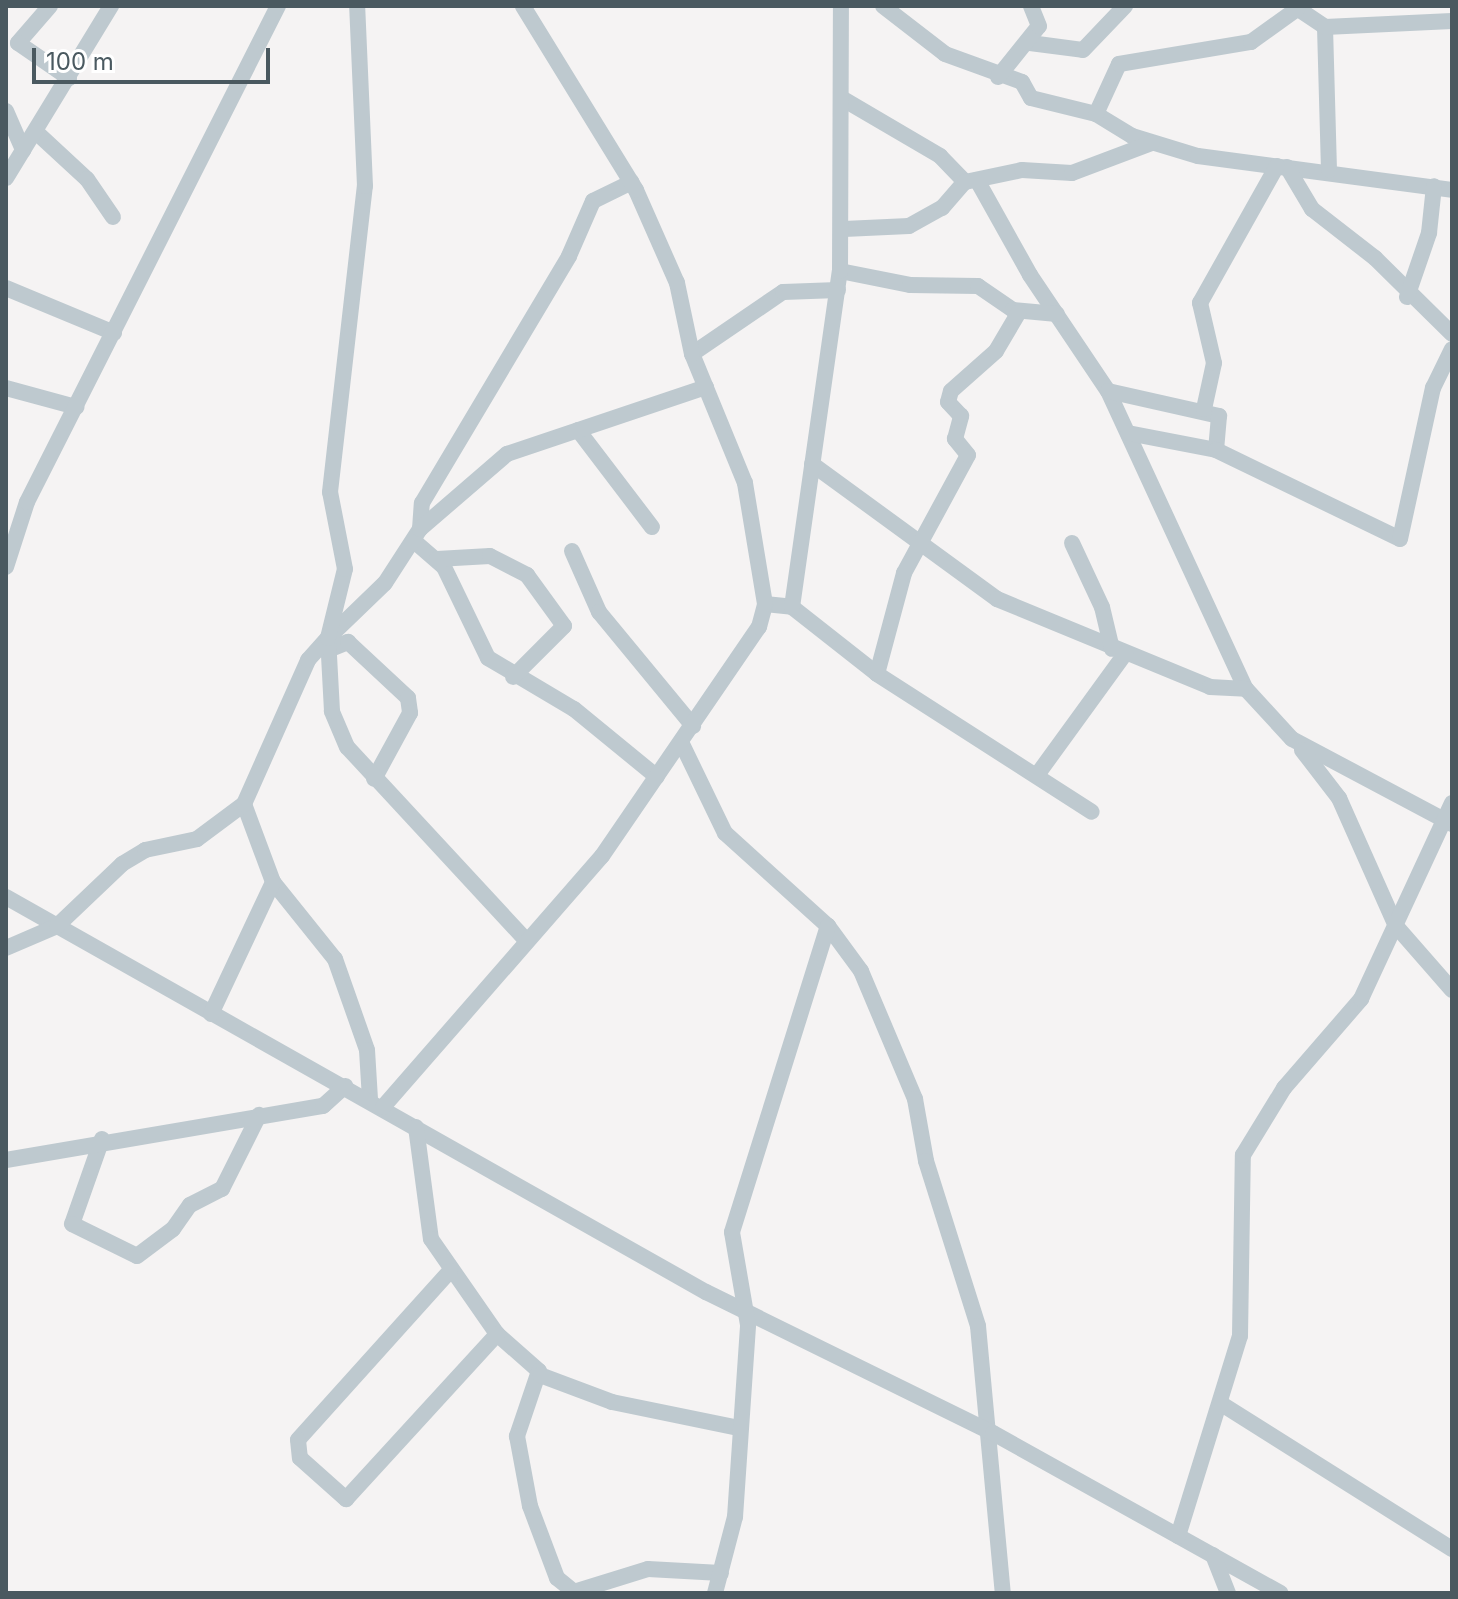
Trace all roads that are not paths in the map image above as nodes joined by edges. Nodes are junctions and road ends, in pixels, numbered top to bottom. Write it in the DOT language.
graph roads {
  1 [pos="50,6"];
  2 [pos="90,6"];
  3 [pos="278,6"];
  4 [pos="357,6"];
  5 [pos="523,6"];
  6 [pos="841,6"];
  7 [pos="883,6"];
  8 [pos="1031,6"];
  9 [pos="1125,6"];
  10 [pos="1296,8"];
  11 [pos="109,9"];
  12 [pos="1452,21"];
  13 [pos="1325,27"];
  14 [pos="1030,43"];
  15 [pos="13,46"];
  16 [pos="998,77"];
  17 [pos="69,78"];
  18 [pos="843,99"];
  19 [pos="6,111"];
  20 [pos="1096,114"];
  21 [pos="36,132"];
  22 [pos="1157,142"];
  23 [pos="23,150"];
  24 [pos="1282,166"];
  25 [pos="8,169"];
  26 [pos="1329,170"];
  27 [pos="971,181"];
  28 [pos="632,182"];
  29 [pos="1434,186"];
  30 [pos="1452,190"];
  31 [pos="113,217"];
  32 [pos="844,229"];
  33 [pos="840,271"];
  34 [pos="6,288"];
  35 [pos="838,290"];
  36 [pos="1407,297"];
  37 [pos="1019,312"];
  38 [pos="1057,314"];
  39 [pos="114,333"];
  40 [pos="1452,334"];
  41 [pos="1452,349"];
  42 [pos="692,354"];
  43 [pos="706,387"];
  44 [pos="6,388"];
  45 [pos="1108,391"];
  46 [pos="76,407"];
  47 [pos="1204,409"];
  48 [pos="578,430"];
  49 [pos="1128,433"];
  50 [pos="1216,450"];
  51 [pos="812,464"];
  52 [pos="652,527"];
  53 [pos="417,535"];
  54 [pos="920,540"];
  55 [pos="1072,543"];
  56 [pos="572,551"];
  57 [pos="437,559"];
  58 [pos="6,567"];
  59 [pos="765,604"];
  60 [pos="792,607"];
  61 [pos="328,644"];
  62 [pos="1118,652"];
  63 [pos="877,674"];
  64 [pos="513,677"];
  65 [pos="1246,689"];
  66 [pos="693,726"];
  67 [pos="1292,739"];
  68 [pos="681,742"];
  69 [pos="1037,775"];
  70 [pos="657,777"];
  71 [pos="374,779"];
  72 [pos="244,804"];
  73 [pos="1092,812"];
  74 [pos="1449,815"];
  75 [pos="273,882"];
  76 [pos="6,897"];
  77 [pos="57,926"];
  78 [pos="828,926"];
  79 [pos="1396,926"];
  80 [pos="524,938"];
  81 [pos="6,948"];
  82 [pos="1452,989"];
  83 [pos="211,1014"];
  84 [pos="345,1086"];
  85 [pos="376,1103"];
  86 [pos="259,1115"];
  87 [pos="416,1127"];
  88 [pos="102,1139"];
  89 [pos="6,1160"];
  90 [pos="450,1271"];
  91 [pos="746,1312"];
  92 [pos="497,1334"];
  93 [pos="540,1375"];
  94 [pos="1220,1403"];
  95 [pos="739,1428"];
  96 [pos="993,1433"];
  97 [pos="1178,1536"];
  98 [pos="1452,1549"];
  99 [pos="1213,1555"];
  100 [pos="721,1573"];
  101 [pos="715,1593"];
  102 [pos="1003,1593"];
  103 [pos="1228,1593"];
  104 [pos="1281,1593"];
  1 -- 15 [label="street"];
  2 -- 11 [label="street"];
  3 -- 39 [label="street"];
  4 -- 61 [label="street"];
  5 -- 28 [label="street"];
  6 -- 18 [label="street"];
  7 -- 16 [label="street"];
  8 -- 14 [label="street"];
  9 -- 14 [label="street"];
  10 -- 13 [label="street"];
  10 -- 20 [label="street"];
  11 -- 17 [label="street"];
  12 -- 13 [label="street"];
  13 -- 26 [label="street"];
  14 -- 16 [label="street"];
  15 -- 17 [label="street"];
  16 -- 20 [label="street"];
  17 -- 21 [label="street"];
  18 -- 27 [label="street"];
  18 -- 32 [label="street"];
  19 -- 23 [label="street"];
  20 -- 22 [label="street"];
  21 -- 23 [label="street"];
  21 -- 31 [label="street"];
  22 -- 24 [label="street"];
  22 -- 27 [label="street"];
  23 -- 25 [label="street"];
  24 -- 26 [label="street"];
  24 -- 36 [label="street"];
  24 -- 47 [label="street"];
  26 -- 29 [label="street"];
  27 -- 32 [label="street"];
  27 -- 38 [label="street"];
  28 -- 42 [label="street"];
  28 -- 53 [label="street"];
  29 -- 30 [label="street"];
  29 -- 36 [label="street"];
  32 -- 33 [label="street"];
  33 -- 35 [label="street"];
  33 -- 37 [label="street"];
  34 -- 39 [label="street"];
  35 -- 42 [label="street"];
  35 -- 51 [label="street"];
  36 -- 40 [label="street"];
  37 -- 38 [label="street"];
  37 -- 54 [label="street"];
  38 -- 45 [label="street"];
  39 -- 46 [label="street"];
  41 -- 50 [label="street"];
  42 -- 43 [label="street"];
  43 -- 48 [label="street"];
  43 -- 59 [label="street"];
  44 -- 46 [label="street"];
  45 -- 47 [label="street"];
  45 -- 49 [label="street"];
  46 -- 58 [label="street"];
  47 -- 50 [label="street"];
  48 -- 52 [label="street"];
  48 -- 53 [label="street"];
  49 -- 50 [label="street"];
  49 -- 65 [label="street"];
  51 -- 54 [label="street"];
  51 -- 60 [label="street"];
  53 -- 57 [label="street"];
  53 -- 61 [label="street"];
  54 -- 62 [label="street"];
  54 -- 63 [label="street"];
  55 -- 62 [label="street"];
  56 -- 66 [label="street"];
  57 -- 64 [label="street"];
  57 -- 64 [label="street"];
  59 -- 60 [label="street"];
  59 -- 66 [label="street"];
  60 -- 63 [label="street"];
  61 -- 71 [label="street"];
  61 -- 71 [label="street"];
  61 -- 72 [label="street"];
  62 -- 65 [label="street"];
  62 -- 69 [label="street"];
  63 -- 69 [label="street"];
  64 -- 70 [label="street"];
  65 -- 67 [label="street"];
  66 -- 68 [label="street"];
  67 -- 74 [label="street"];
  67 -- 79 [label="street"];
  68 -- 70 [label="street"];
  68 -- 78 [label="street"];
  69 -- 73 [label="street"];
  70 -- 80 [label="street"];
  71 -- 80 [label="street"];
  72 -- 75 [label="street"];
  72 -- 77 [label="street"];
  74 -- 79 [label="street"];
  75 -- 83 [label="street"];
  75 -- 85 [label="street"];
  76 -- 77 [label="street"];
  77 -- 81 [label="street"];
  77 -- 83 [label="street"];
  78 -- 91 [label="street"];
  78 -- 96 [label="street"];
  79 -- 82 [label="street"];
  79 -- 94 [label="street"];
  80 -- 85 [label="street"];
  83 -- 84 [label="street"];
  84 -- 85 [label="street"];
  84 -- 86 [label="street"];
  85 -- 87 [label="street"];
  86 -- 88 [label="street"];
  86 -- 88 [label="street"];
  87 -- 90 [label="street"];
  87 -- 91 [label="street"];
  88 -- 89 [label="street"];
  90 -- 92 [label="street"];
  90 -- 92 [label="street"];
  91 -- 95 [label="street"];
  91 -- 96 [label="street"];
  92 -- 93 [label="street"];
  93 -- 95 [label="street"];
  93 -- 100 [label="street"];
  94 -- 97 [label="street"];
  94 -- 98 [label="street"];
  95 -- 100 [label="street"];
  96 -- 97 [label="street"];
  96 -- 102 [label="street"];
  97 -- 99 [label="street"];
  99 -- 103 [label="street"];
  99 -- 104 [label="street"];
  100 -- 101 [label="street"];
}
